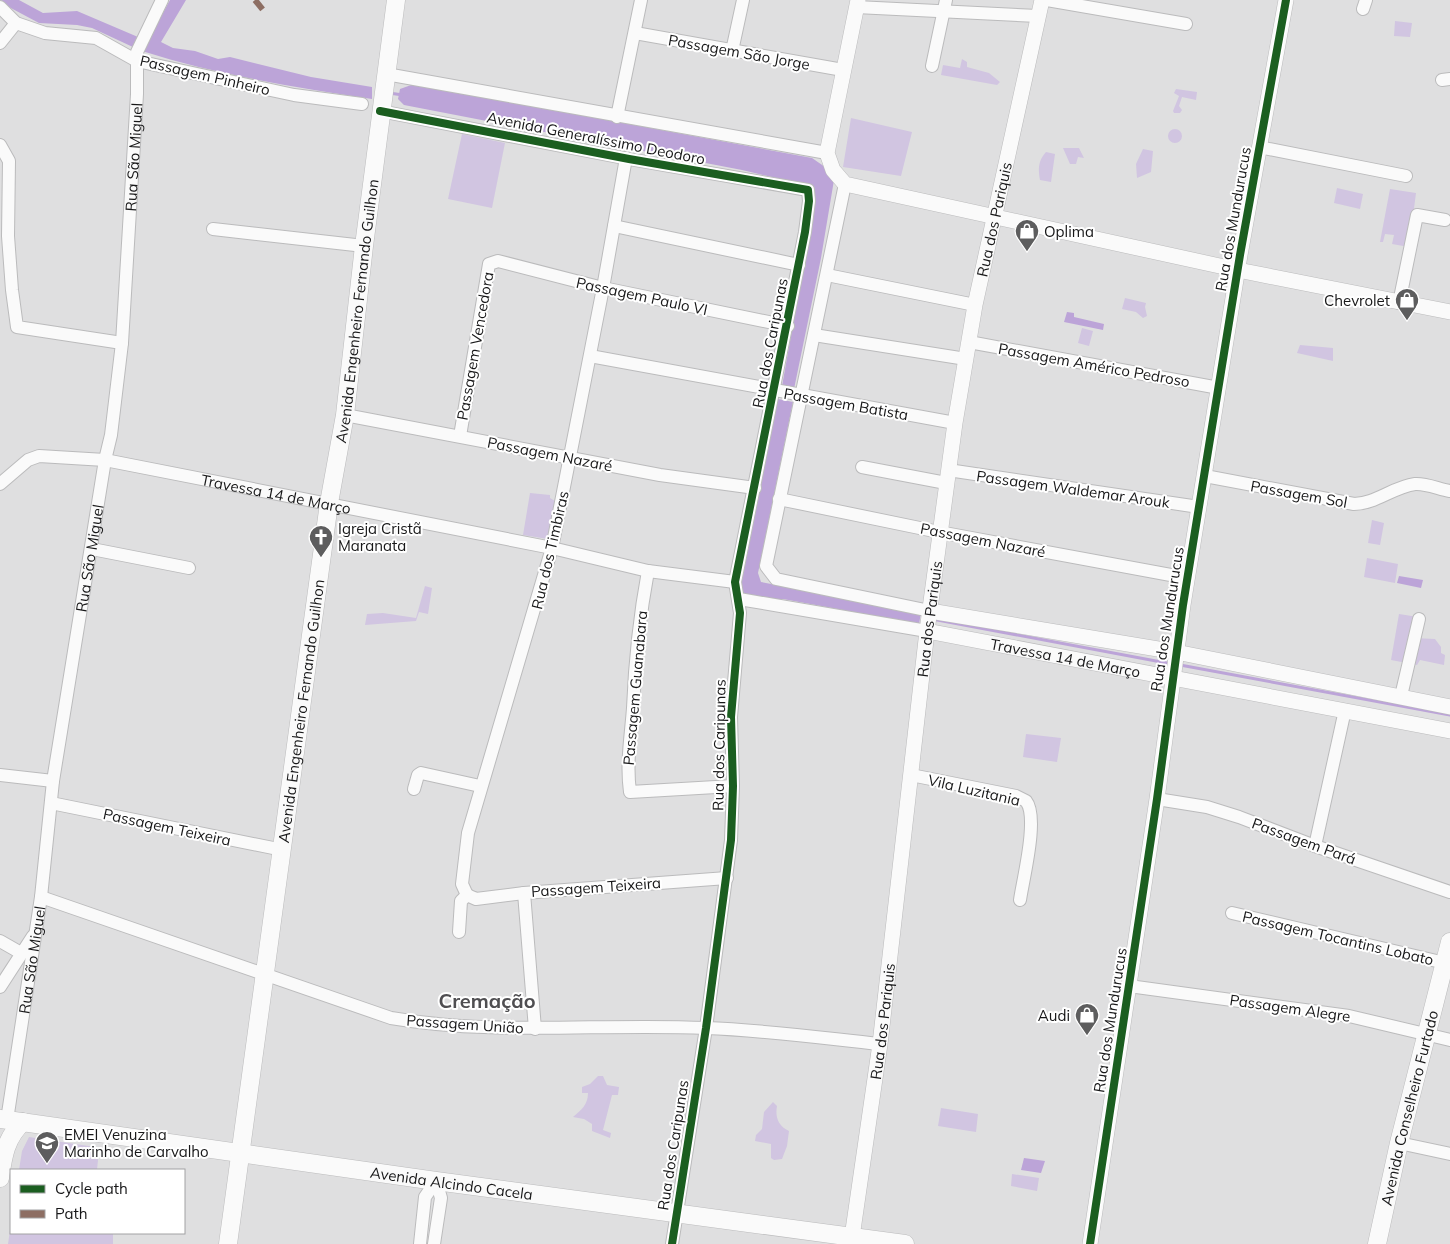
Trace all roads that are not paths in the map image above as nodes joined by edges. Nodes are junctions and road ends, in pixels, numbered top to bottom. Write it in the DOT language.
graph roads {
  1 [pos="162,0"];
  2 [pos="396,0"];
  3 [pos="641,0"];
  4 [pos="743,0"];
  5 [pos="1042,0"];
  6 [pos="1048,0"];
  7 [pos="1286,0"];
  8 [pos="857,4"];
  9 [pos="945,6"];
  10 [pos="0,8"];
  11 [pos="1038,16"];
  12 [pos="16,22"];
  13 [pos="1186,24"];
  14 [pos="635,33"];
  15 [pos="0,43"];
  16 [pos="732,51"];
  17 [pos="137,57"];
  18 [pos="932,66"];
  19 [pos="843,70"];
  20 [pos="386,74"];
  21 [pos="362,104"];
  22 [pos="380,110"];
  23 [pos="617,117"];
  24 [pos="0,145"];
  25 [pos="1259,147"];
  26 [pos="826,153"];
  27 [pos="626,158"];
  28 [pos="1406,176"];
  29 [pos="845,184"];
  30 [pos="808,190"];
  31 [pos="996,216"];
  32 [pos="1445,220"];
  33 [pos="614,226"];
  34 [pos="213,229"];
  35 [pos="364,246"];
  36 [pos="498,261"];
  37 [pos="799,265"];
  38 [pos="1238,270"];
  39 [pos="827,275"];
  40 [pos="603,288"];
  41 [pos="1399,303"];
  42 [pos="975,305"];
  43 [pos="1450,312"];
  44 [pos="788,326"];
  45 [pos="814,335"];
  46 [pos="969,342"];
  47 [pos="122,343"];
  48 [pos="590,356"];
  49 [pos="966,359"];
  50 [pos="1219,388"];
  51 [pos="775,390"];
  52 [pos="801,396"];
  53 [pos="345,415"];
  54 [pos="954,424"];
  55 [pos="460,436"];
  56 [pos="570,458"];
  57 [pos="105,460"];
  58 [pos="862,467"];
  59 [pos="1205,476"];
  60 [pos="947,477"];
  61 [pos="0,484"];
  62 [pos="755,488"];
  63 [pos="1450,491"];
  64 [pos="779,499"];
  65 [pos="330,503"];
  66 [pos="1199,507"];
  67 [pos="940,532"];
  68 [pos="552,548"];
  69 [pos="92,549"];
  70 [pos="189,568"];
  71 [pos="648,571"];
  72 [pos="1187,578"];
  73 [pos="736,582"];
  74 [pos="739,599"];
  75 [pos="930,610"];
  76 [pos="1418,619"];
  77 [pos="927,631"];
  78 [pos="1176,652"];
  79 [pos="1172,679"];
  80 [pos="1401,696"];
  81 [pos="1450,707"];
  82 [pos="1345,710"];
  83 [pos="1450,731"];
  84 [pos="0,775"];
  85 [pos="911,775"];
  86 [pos="53,782"];
  87 [pos="480,786"];
  88 [pos="733,786"];
  89 [pos="414,789"];
  90 [pos="1157,799"];
  91 [pos="51,803"];
  92 [pos="1315,846"];
  93 [pos="283,850"];
  94 [pos="727,878"];
  95 [pos="1450,892"];
  96 [pos="524,893"];
  97 [pos="467,895"];
  98 [pos="41,897"];
  99 [pos="1020,900"];
  100 [pos="1232,913"];
  101 [pos="36,931"];
  102 [pos="458,932"];
  103 [pos="0,941"];
  104 [pos="1450,942"];
  105 [pos="21,953"];
  106 [pos="1445,963"];
  107 [pos="265,972"];
  108 [pos="1129,986"];
  109 [pos="0,987"];
  110 [pos="706,1028"];
  111 [pos="535,1029"];
  112 [pos="1426,1035"];
  113 [pos="1450,1040"];
  114 [pos="880,1044"];
  115 [pos="8,1124"];
  116 [pos="1399,1143"];
  117 [pos="242,1154"];
  118 [pos="1450,1154"];
  119 [pos="3,1158"];
  120 [pos="0,1178"];
  121 [pos="436,1182"];
  122 [pos="677,1213"];
  123 [pos="852,1241"];
  124 [pos="228,1244"];
  125 [pos="420,1244"];
  126 [pos="434,1244"];
  127 [pos="672,1244"];
  128 [pos="905,1244"];
  129 [pos="1090,1244"];
  130 [pos="1377,1244"];
  1 -- 17 [label="street, Rua São Miguel"];
  2 -- 20 [label="main road, Avenida Engenheiro Fernando Guilhon"];
  3 -- 14 [label="street"];
  4 -- 16 [label="street"];
  5 -- 11 [label="street, Rua dos Pariquis"];
  6 -- 13 [label="street"];
  7 -- 25 [label="street, Rua dos Mundurucus"];
  8 -- 9 [label="street"];
  8 -- 19 [label="street"];
  9 -- 11 [label="street"];
  9 -- 18 [label="street"];
  10 -- 12 [label="street, Passagem Pinheiro"];
  11 -- 31 [label="street, Rua dos Pariquis"];
  12 -- 15 [label="street"];
  12 -- 17 [label="street, Passagem Pinheiro"];
  14 -- 16 [label="street, Passagem São Jorge"];
  14 -- 23 [label="street"];
  16 -- 19 [label="street, Passagem São Jorge"];
  17 -- 21 [label="street, Passagem Pinheiro"];
  17 -- 47 [label="street, Rua São Miguel"];
  19 -- 26 [label="street"];
  20 -- 22 [label="main road, Avenida Engenheiro Fernando Guilhon"];
  20 -- 23 [label="street, Avenida Generalíssimo Deodoro"];
  22 -- 27 [label="street, Avenida Generalíssimo Deodoro"];
  22 -- 35 [label="main road, Avenida Engenheiro Fernando Guilhon"];
  23 -- 26 [label="street, Avenida Generalíssimo Deodoro"];
  24 -- 47 [label="street"];
  25 -- 28 [label="street"];
  25 -- 38 [label="street, Rua dos Mundurucus"];
  26 -- 29 [label="street"];
  27 -- 30 [label="street, Avenida Generalíssimo Deodoro"];
  27 -- 33 [label="street, Rua dos Timbiras"];
  29 -- 31 [label="street"];
  29 -- 39 [label="street"];
  30 -- 37 [label="street, Rua dos Caripunas"];
  31 -- 38 [label="street"];
  31 -- 42 [label="street, Rua dos Pariquis"];
  32 -- 41 [label="street"];
  33 -- 37 [label="street"];
  33 -- 40 [label="street, Rua dos Timbiras"];
  34 -- 35 [label="street"];
  35 -- 53 [label="main road, Avenida Engenheiro Fernando Guilhon"];
  36 -- 40 [label="street, Passagem Paulo VI"];
  36 -- 55 [label="street, Passagem Vencedora"];
  37 -- 44 [label="street, Rua dos Caripunas"];
  38 -- 41 [label="street"];
  38 -- 50 [label="street, Rua dos Mundurucus"];
  39 -- 42 [label="street"];
  39 -- 45 [label="street"];
  40 -- 44 [label="street, Passagem Paulo VI"];
  40 -- 48 [label="street, Rua dos Timbiras"];
  41 -- 43 [label="street"];
  42 -- 46 [label="street, Rua dos Pariquis"];
  44 -- 51 [label="street, Rua dos Caripunas"];
  45 -- 49 [label="street"];
  45 -- 52 [label="street"];
  46 -- 49 [label="street, Rua dos Pariquis"];
  46 -- 50 [label="street, Passagem Américo Pedroso"];
  47 -- 57 [label="street, Rua São Miguel"];
  48 -- 51 [label="street, Passagem Batista"];
  48 -- 56 [label="street, Rua dos Timbiras"];
  49 -- 54 [label="street, Rua dos Pariquis"];
  50 -- 59 [label="street, Rua dos Mundurucus"];
  51 -- 52 [label="street, Passagem Batista"];
  51 -- 62 [label="street, Rua dos Caripunas"];
  52 -- 54 [label="street, Passagem Batista"];
  52 -- 64 [label="street"];
  53 -- 55 [label="street, Passagem Nazaré"];
  53 -- 65 [label="main road, Avenida Engenheiro Fernando Guilhon"];
  54 -- 60 [label="street, Rua dos Pariquis"];
  55 -- 56 [label="street, Passagem Nazaré"];
  56 -- 62 [label="street, Passagem Nazaré"];
  56 -- 68 [label="street, Rua dos Timbiras"];
  57 -- 61 [label="street, Travessa 14 de Março"];
  57 -- 65 [label="street, Travessa 14 de Março"];
  57 -- 69 [label="street, Rua São Miguel"];
  58 -- 60 [label="street, Passagem Waldemar Arouk"];
  59 -- 63 [label="street, Passagem Sol"];
  59 -- 66 [label="street, Rua dos Mundurucus"];
  60 -- 66 [label="street, Passagem Waldemar Arouk"];
  60 -- 67 [label="street, Rua dos Pariquis"];
  62 -- 73 [label="street, Rua dos Caripunas"];
  64 -- 67 [label="street, Passagem Nazaré"];
  64 -- 75 [label="street, Travessa 14 de Março"];
  65 -- 68 [label="street, Travessa 14 de Março"];
  65 -- 93 [label="main road, Avenida Engenheiro Fernando Guilhon"];
  66 -- 72 [label="street, Rua dos Mundurucus"];
  67 -- 72 [label="street, Passagem Nazaré"];
  67 -- 75 [label="street, Rua dos Pariquis"];
  68 -- 71 [label="street, Travessa 14 de Março"];
  68 -- 87 [label="street, Rua dos Timbiras"];
  69 -- 70 [label="street"];
  69 -- 86 [label="street, Rua São Miguel"];
  71 -- 73 [label="street, Travessa 14 de Março"];
  71 -- 88 [label="street, Passagem Guanabara"];
  72 -- 78 [label="street, Rua dos Mundurucus"];
  73 -- 74 [label="street, Rua dos Caripunas"];
  74 -- 77 [label="street, Travessa 14 de Março"];
  74 -- 88 [label="street, Rua dos Caripunas"];
  75 -- 77 [label="street, Rua dos Pariquis"];
  75 -- 78 [label="street, Travessa 14 de Março"];
  76 -- 80 [label="street"];
  77 -- 79 [label="street, Travessa 14 de Março"];
  77 -- 85 [label="street, Rua dos Pariquis"];
  78 -- 79 [label="street, Rua dos Mundurucus"];
  78 -- 80 [label="street, Travessa 14 de Março"];
  79 -- 82 [label="street, Travessa 14 de Março"];
  79 -- 90 [label="street, Rua dos Mundurucus"];
  80 -- 81 [label="street, Travessa 14 de Março"];
  82 -- 83 [label="street, Travessa 14 de Março"];
  82 -- 92 [label="street"];
  84 -- 86 [label="street"];
  85 -- 99 [label="street, Vila Luzitania"];
  85 -- 114 [label="street, Rua dos Pariquis"];
  86 -- 91 [label="street, Rua São Miguel"];
  87 -- 89 [label="street"];
  87 -- 97 [label="street, Rua dos Timbiras"];
  88 -- 94 [label="street, Rua dos Caripunas"];
  90 -- 92 [label="street, Passagem Pará"];
  90 -- 108 [label="street, Rua dos Mundurucus"];
  91 -- 93 [label="street, Passagem Teixeira"];
  91 -- 98 [label="street, Rua São Miguel"];
  92 -- 95 [label="street, Passagem Pará"];
  93 -- 107 [label="main road, Avenida Engenheiro Fernando Guilhon"];
  94 -- 96 [label="street, Passagem Teixeira"];
  94 -- 110 [label="street, Rua dos Caripunas"];
  96 -- 97 [label="street, Passagem Teixeira"];
  96 -- 111 [label="street"];
  97 -- 102 [label="street, Rua dos Timbiras"];
  98 -- 101 [label="street, Rua São Miguel"];
  98 -- 107 [label="street, Passagem União"];
  100 -- 106 [label="street, Passagem Tocantins Lobato"];
  101 -- 105 [label="street"];
  101 -- 115 [label="street, Rua São Miguel"];
  103 -- 105 [label="street"];
  104 -- 106 [label="main road, Avenida Conselheiro Furtado"];
  105 -- 109 [label="street"];
  106 -- 112 [label="main road, Avenida Conselheiro Furtado"];
  107 -- 111 [label="street, Passagem União"];
  107 -- 117 [label="main road, Avenida Engenheiro Fernando Guilhon"];
  108 -- 112 [label="street, Passagem Alegre"];
  108 -- 129 [label="street, Rua dos Mundurucus"];
  110 -- 111 [label="street, Passagem União"];
  110 -- 114 [label="street, Passagem União"];
  110 -- 122 [label="street, Rua dos Caripunas"];
  112 -- 113 [label="street, Passagem Alegre"];
  112 -- 116 [label="main road, Avenida Conselheiro Furtado"];
  114 -- 123 [label="street, Rua dos Pariquis"];
  115 -- 117 [label="main road, Avenida Alcindo Cacela"];
  115 -- 119 [label="main road, Rua São Miguel"];
  115 -- 119 [label="main road, Rua São Miguel"];
  116 -- 118 [label="street"];
  116 -- 130 [label="main road, Avenida Conselheiro Furtado"];
  117 -- 121 [label="main road, Avenida Alcindo Cacela"];
  117 -- 124 [label="main road, Avenida Engenheiro Fernando Guilhon"];
  119 -- 120 [label="main road, Rua São Miguel"];
  121 -- 122 [label="main road, Avenida Alcindo Cacela"];
  121 -- 125 [label="street"];
  121 -- 126 [label="street"];
  122 -- 123 [label="main road, Avenida Alcindo Cacela"];
  122 -- 127 [label="street, Rua dos Caripunas"];
  123 -- 128 [label="main road, Avenida Alcindo Cacela"];
}
